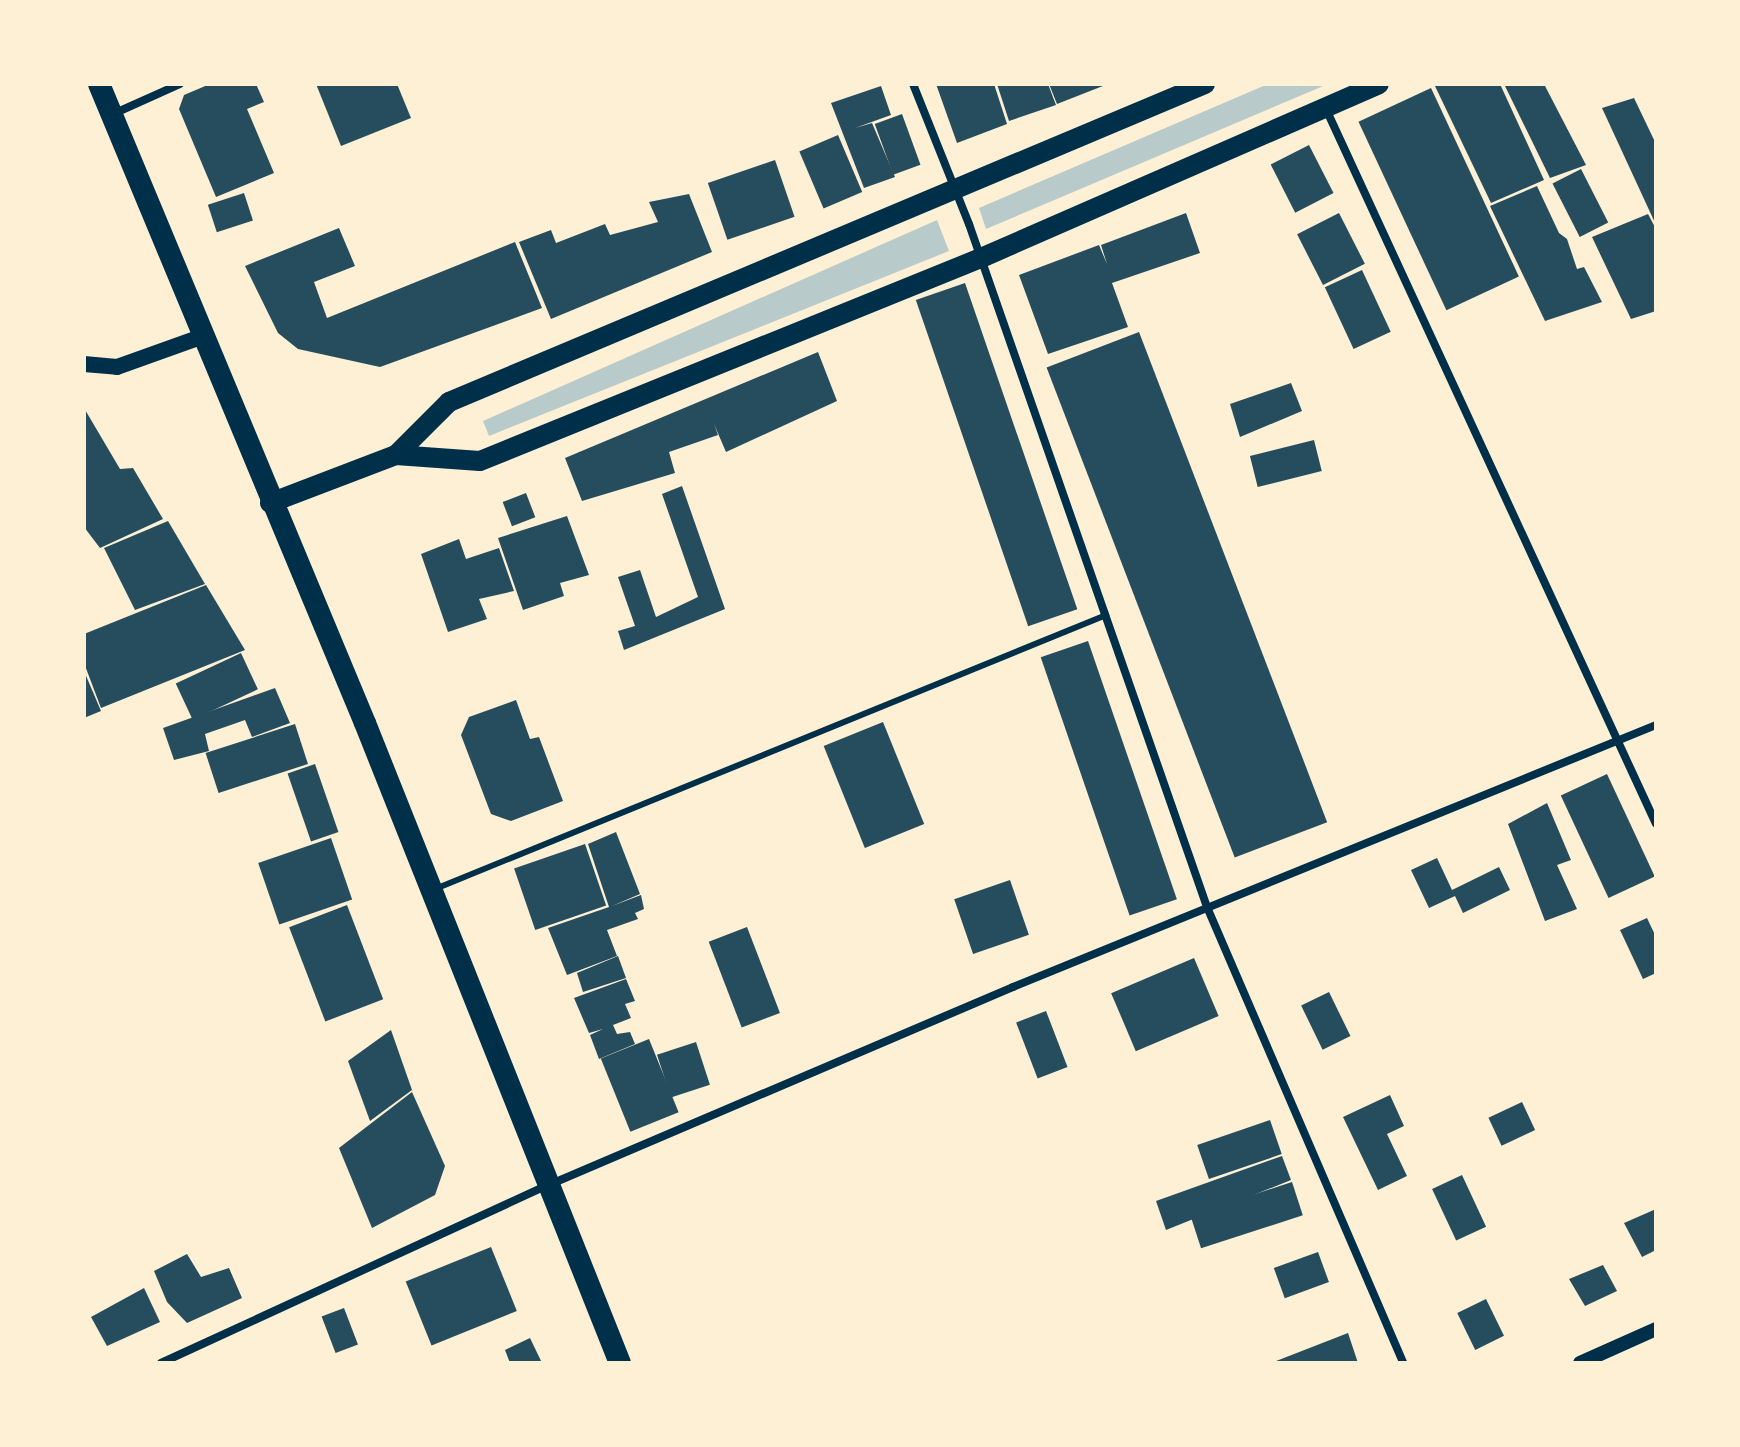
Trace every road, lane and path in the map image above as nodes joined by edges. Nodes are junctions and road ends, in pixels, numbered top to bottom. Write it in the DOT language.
graph roads {
  1 [pos="99,84"];
  2 [pos="180,84"];
  3 [pos="913,84"];
  4 [pos="1205,84"];
  5 [pos="1379,84"];
  6 [pos="1326,108"];
  7 [pos="112,114"];
  8 [pos="955,188"];
  9 [pos="981,258"];
  10 [pos="201,337"];
  11 [pos="84,364"];
  12 [pos="396,455"];
  13 [pos="270,503"];
  14 [pos="1106,615"];
  15 [pos="1656,725"];
  16 [pos="1617,741"];
  17 [pos="1656,824"];
  18 [pos="432,890"];
  19 [pos="1207,907"];
  20 [pos="551,1184"];
  21 [pos="1656,1329"];
  22 [pos="161,1363"];
  23 [pos="620,1363"];
  24 [pos="1403,1363"];
  25 [pos="1580,1363"];
  1 -- 7 [label="highway"];
  2 -- 7 [label="street"];
  3 -- 8 [label="street"];
  4 -- 8 [label="main road"];
  5 -- 6 [label="main road"];
  6 -- 9 [label="main road"];
  6 -- 16 [label="street"];
  7 -- 10 [label="highway"];
  8 -- 9 [label="street"];
  8 -- 12 [label="main road"];
  9 -- 12 [label="main road"];
  9 -- 14 [label="street"];
  10 -- 11 [label="main road"];
  10 -- 13 [label="highway"];
  12 -- 13 [label="main road"];
  13 -- 18 [label="highway"];
  14 -- 18 [label="lane"];
  14 -- 19 [label="street"];
  15 -- 16 [label="street"];
  16 -- 17 [label="street"];
  16 -- 19 [label="street"];
  18 -- 20 [label="highway"];
  19 -- 20 [label="street"];
  19 -- 24 [label="street"];
  20 -- 22 [label="street"];
  20 -- 23 [label="highway"];
  21 -- 25 [label="street"];
}
